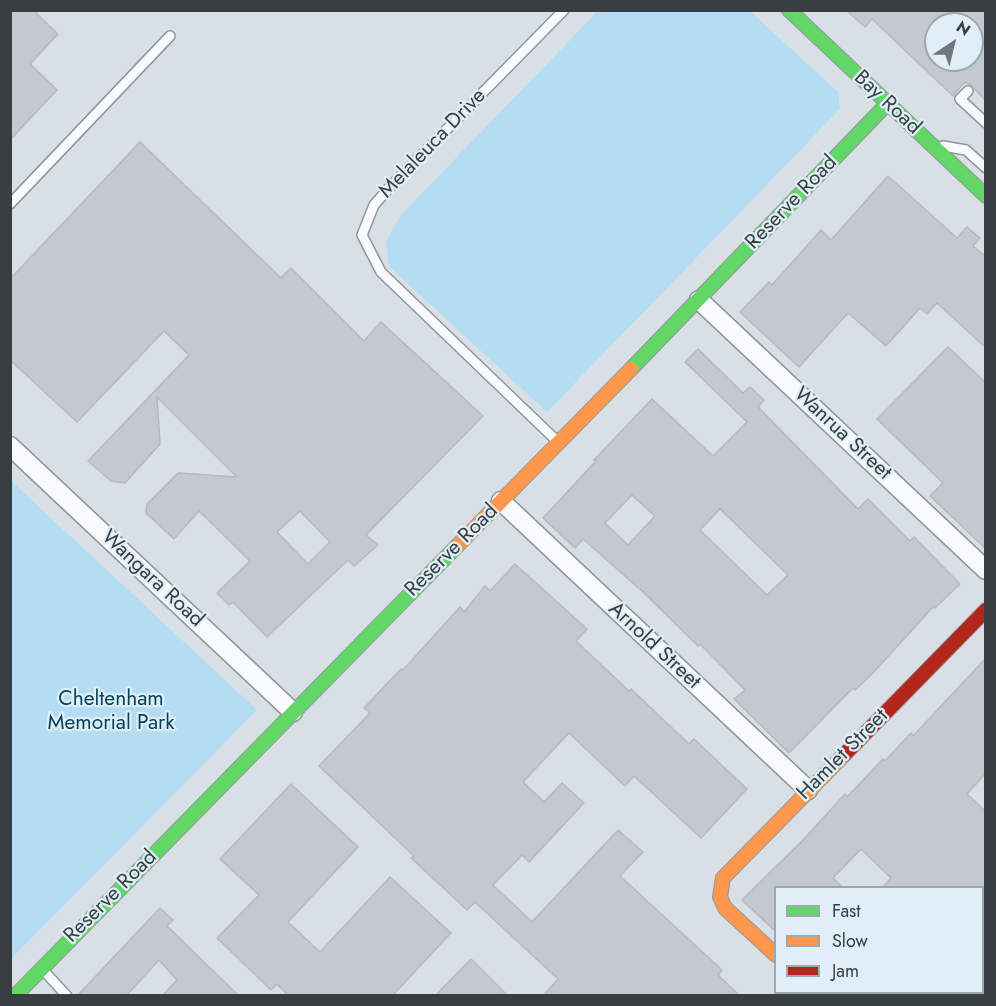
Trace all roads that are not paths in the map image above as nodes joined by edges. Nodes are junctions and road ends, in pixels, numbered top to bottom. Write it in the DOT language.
graph roads {
  1 [pos="564,10"];
  2 [pos="793,12"];
  3 [pos="170,36"];
  4 [pos="968,92"];
  5 [pos="887,104"];
  6 [pos="986,123"];
  7 [pos="929,143"];
  8 [pos="986,168"];
  9 [pos="986,196"];
  10 [pos="10,204"];
  11 [pos="699,300"];
  12 [pos="558,442"];
  13 [pos="10,446"];
  14 [pos="501,501"];
  15 [pos="986,570"];
  16 [pos="986,610"];
  17 [pos="293,712"];
  18 [pos="808,790"];
  19 [pos="774,953"];
  20 [pos="41,968"];
  21 [pos="15,996"];
  22 [pos="67,996"];
  1 -- 12 [label="lane, Melaleuca Drive"];
  2 -- 5 [label="street, Bay Road"];
  3 -- 10 [label="lane"];
  4 -- 6 [label="lane"];
  5 -- 7 [label="street, Bay Road"];
  5 -- 11 [label="street, Reserve Road"];
  7 -- 8 [label="lane"];
  7 -- 9 [label="street, Bay Road"];
  11 -- 12 [label="street, Reserve Road"];
  11 -- 15 [label="street, Wanrua Street"];
  12 -- 14 [label="street, Reserve Road"];
  13 -- 17 [label="street, Wangara Road"];
  14 -- 17 [label="street, Reserve Road"];
  14 -- 18 [label="street, Arnold Street"];
  16 -- 18 [label="street, Hamlet Street"];
  17 -- 20 [label="street, Reserve Road"];
  18 -- 19 [label="street, Hamlet Street"];
  20 -- 21 [label="street, Reserve Road"];
  20 -- 22 [label="lane"];
}
